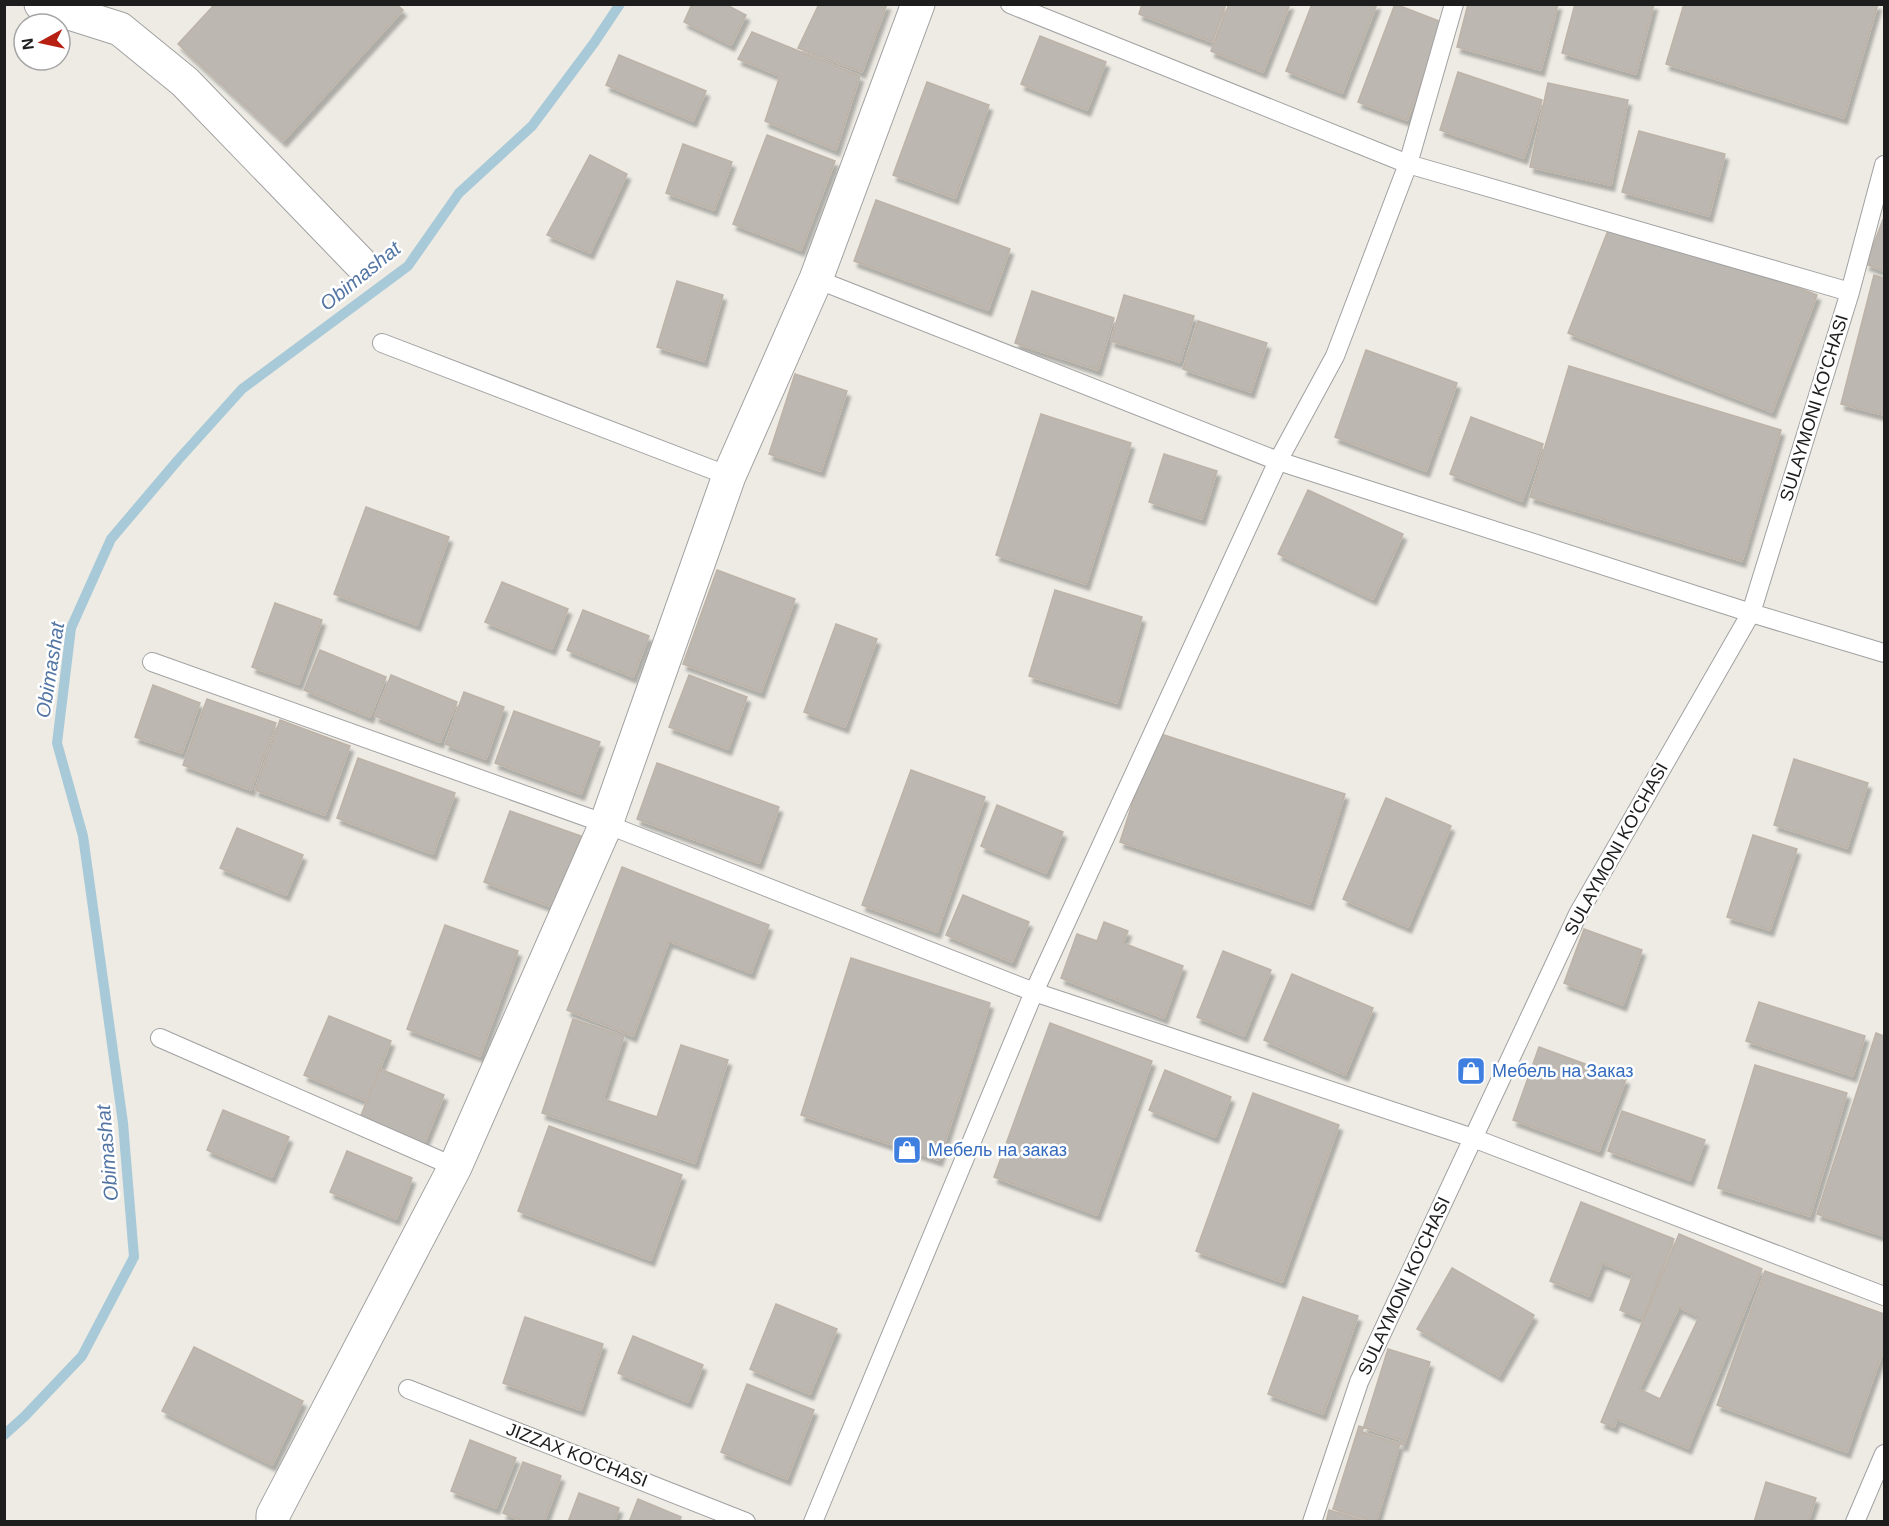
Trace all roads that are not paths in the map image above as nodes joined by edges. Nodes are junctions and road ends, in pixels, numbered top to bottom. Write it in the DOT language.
graph roads {
  1 [pos="41,4"];
  2 [pos="918,4"];
  3 [pos="1011,4"];
  4 [pos="1454,4"];
  5 [pos="1408,164"];
  6 [pos="1884,165"];
  7 [pos="360,263"];
  8 [pos="816,279"];
  9 [pos="1850,292"];
  10 [pos="382,343"];
  11 [pos="1278,461"];
  12 [pos="729,476"];
  13 [pos="1751,613"];
  14 [pos="1884,653"];
  15 [pos="152,662"];
  16 [pos="606,824"];
  17 [pos="1034,992"];
  18 [pos="159,1038"];
  19 [pos="1473,1138"];
  20 [pos="455,1167"];
  21 [pos="1884,1296"];
  22 [pos="408,1389"];
  23 [pos="1884,1454"];
  24 [pos="273,1521"];
  25 [pos="746,1521"];
  26 [pos="813,1521"];
  27 [pos="1312,1521"];
  28 [pos="1855,1521"];
  1 -- 7 [label="street"];
  2 -- 8 [label="street"];
  3 -- 5 [label="lane"];
  4 -- 5 [label="lane"];
  5 -- 9 [label="lane"];
  5 -- 11 [label="lane"];
  6 -- 9 [label="lane, SULAYMONI KO'CHASI"];
  8 -- 11 [label="lane"];
  8 -- 12 [label="street"];
  9 -- 13 [label="lane, SULAYMONI KO'CHASI"];
  10 -- 12 [label="lane"];
  11 -- 13 [label="lane"];
  11 -- 17 [label="lane"];
  12 -- 16 [label="street"];
  13 -- 14 [label="lane"];
  13 -- 19 [label="lane, SULAYMONI KO'CHASI"];
  15 -- 16 [label="lane"];
  16 -- 17 [label="lane"];
  16 -- 20 [label="street"];
  17 -- 19 [label="lane"];
  17 -- 26 [label="lane"];
  18 -- 20 [label="lane"];
  19 -- 21 [label="lane"];
  19 -- 27 [label="lane, SULAYMONI KO'CHASI"];
  20 -- 24 [label="street"];
  22 -- 25 [label="lane, JIZZAX KO'CHASI"];
  23 -- 28 [label="lane"];
}
